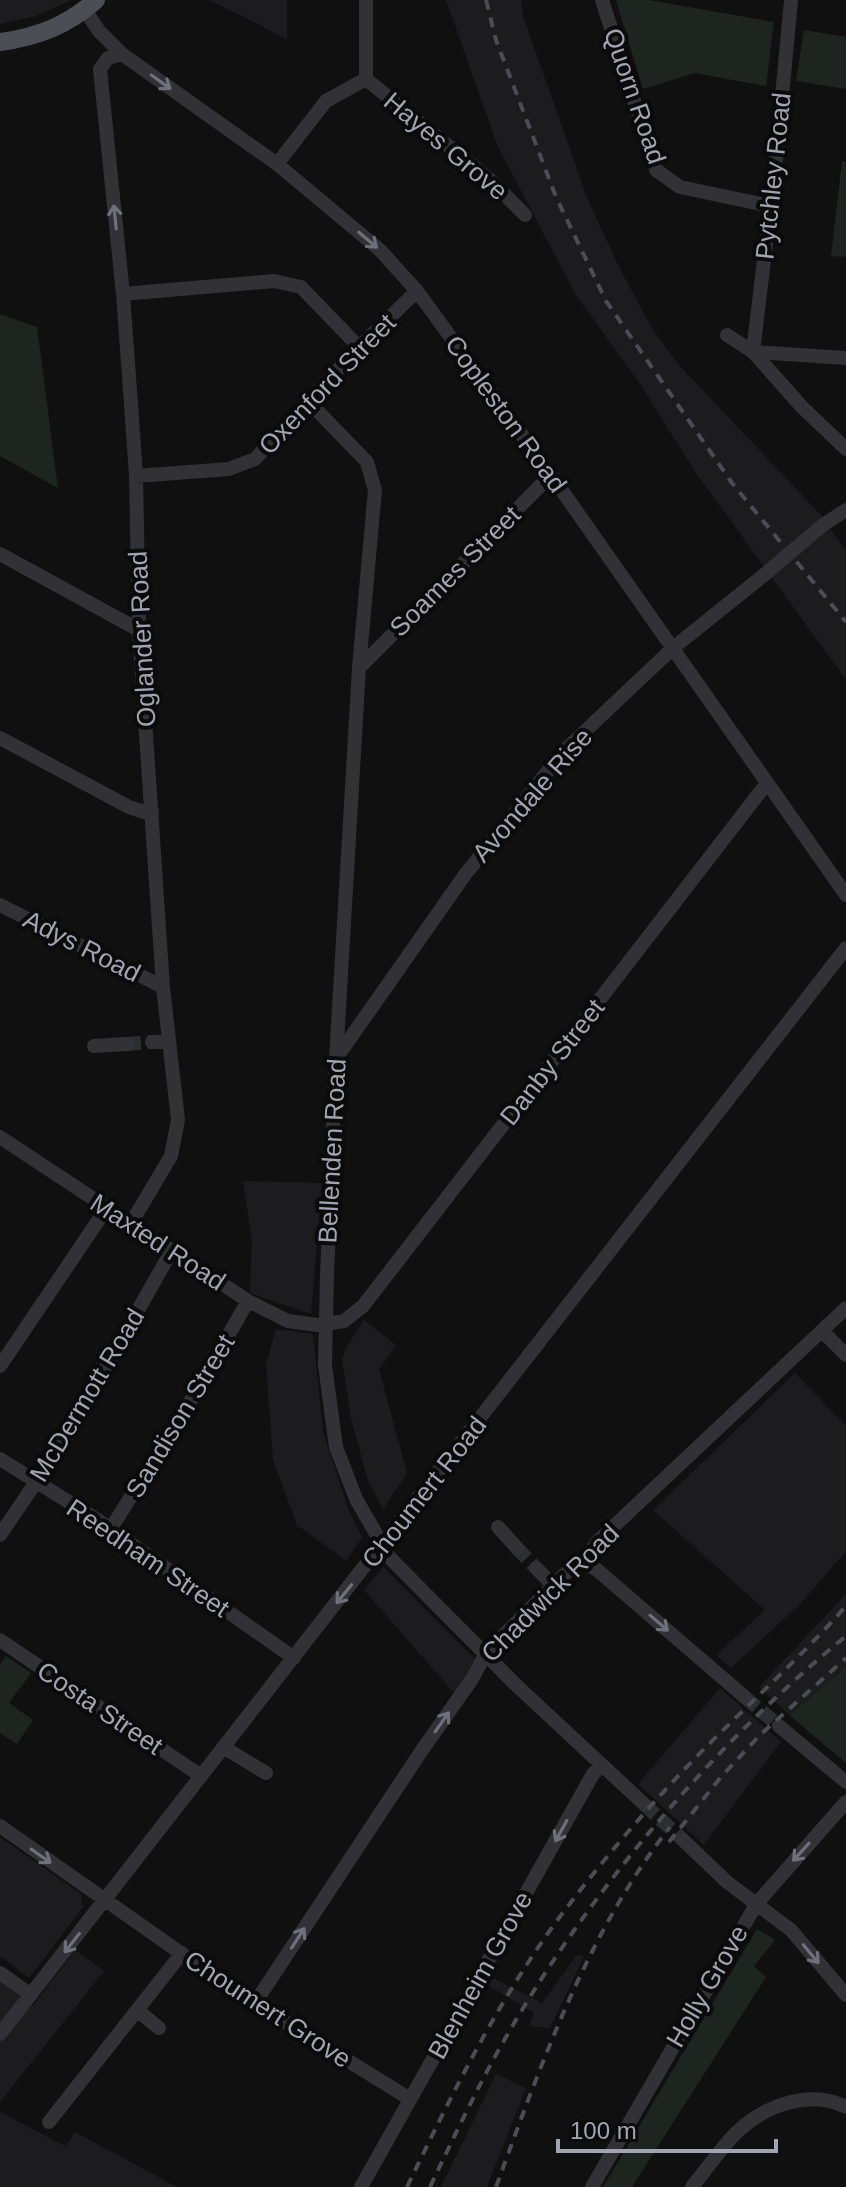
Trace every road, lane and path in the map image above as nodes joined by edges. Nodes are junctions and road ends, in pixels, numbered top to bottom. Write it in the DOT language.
graph roads {
  1 [pos="366,0"];
  2 [pos="602,0"];
  3 [pos="791,0"];
  4 [pos="91,5"];
  5 [pos="0,42"];
  6 [pos="122,54"];
  7 [pos="366,79"];
  8 [pos="277,164"];
  9 [pos="771,206"];
  10 [pos="525,215"];
  11 [pos="417,291"];
  12 [pos="123,294"];
  13 [pos="727,335"];
  14 [pos="359,347"];
  15 [pos="753,352"];
  16 [pos="846,358"];
  17 [pos="308,401"];
  18 [pos="846,449"];
  19 [pos="551,475"];
  20 [pos="136,476"];
  21 [pos="846,510"];
  22 [pos="0,554"];
  23 [pos="139,630"];
  24 [pos="673,648"];
  25 [pos="359,668"];
  26 [pos="0,738"];
  27 [pos="767,783"];
  28 [pos="152,811"];
  29 [pos="846,895"];
  30 [pos="0,905"];
  31 [pos="846,948"];
  32 [pos="163,987"];
  33 [pos="152,1042"];
  34 [pos="169,1042"];
  35 [pos="127,1044"];
  36 [pos="94,1046"];
  37 [pos="336,1059"];
  38 [pos="0,1137"];
  39 [pos="106,1209"];
  40 [pos="130,1225"];
  41 [pos="171,1252"];
  42 [pos="248,1301"];
  43 [pos="846,1308"];
  44 [pos="325,1325"];
  45 [pos="822,1331"];
  46 [pos="846,1355"];
  47 [pos="0,1366"];
  48 [pos="0,1459"];
  49 [pos="34,1483"];
  50 [pos="498,1527"];
  51 [pos="110,1530"];
  52 [pos="0,1535"];
  53 [pos="381,1545"];
  54 [pos="517,1548"];
  55 [pos="584,1563"];
  56 [pos="536,1568"];
  57 [pos="553,1585"];
  58 [pos="0,1640"];
  59 [pos="486,1653"];
  60 [pos="294,1658"];
  61 [pos="746,1698"];
  62 [pos="779,1726"];
  63 [pos="223,1747"];
  64 [pos="602,1765"];
  65 [pos="266,1773"];
  66 [pos="201,1776"];
  67 [pos="846,1782"];
  68 [pos="846,1802"];
  69 [pos="645,1805"];
  70 [pos="0,1826"];
  71 [pos="683,1840"];
  72 [pos="104,1900"];
  73 [pos="757,1903"];
  74 [pos="182,1953"];
  75 [pos="0,1973"];
  76 [pos="31,1995"];
  77 [pos="846,1995"];
  78 [pos="255,2003"];
  79 [pos="137,2010"];
  80 [pos="159,2028"];
  81 [pos="0,2034"];
  82 [pos="410,2099"];
  83 [pos="846,2107"];
  84 [pos="49,2122"];
  85 [pos="361,2187"];
  86 [pos="592,2187"];
  87 [pos="692,2187"];
  1 -- 7 [label="street, Hayes Grove"];
  2 -- 9 [label="street, Quorn Road"];
  3 -- 9 [label="street, Pytchley Road"];
  4 -- 5 [label="main road"];
  4 -- 6 [label="street, Copleston Road"];
  6 -- 8 [label="street, Copleston Road, one-way"];
  12 -- 6 [label="street, Oglander Road, one-way"];
  7 -- 8 [label="street, Hayes Grove"];
  7 -- 10 [label="street, Hayes Grove"];
  8 -- 11 [label="street, Copleston Road, one-way"];
  9 -- 15 [label="street, Pytchley Road"];
  11 -- 14 [label="street, Oxenford Street"];
  11 -- 19 [label="street, Copleston Road"];
  12 -- 14 [label="street"];
  12 -- 20 [label="street, Oglander Road"];
  13 -- 15 [label="street"];
  14 -- 17 [label="street, Oxenford Street"];
  15 -- 16 [label="street"];
  15 -- 18 [label="street"];
  17 -- 20 [label="street, Oxenford Street"];
  17 -- 25 [label="street, Bellenden Road"];
  19 -- 24 [label="street, Copleston Road"];
  19 -- 25 [label="street, Soames Street"];
  20 -- 23 [label="street, Oglander Road"];
  21 -- 24 [label="street, Avondale Rise, bridge"];
  22 -- 23 [label="street"];
  23 -- 28 [label="street, Oglander Road"];
  24 -- 27 [label="street, Copleston Road"];
  24 -- 37 [label="street, Avondale Rise"];
  25 -- 37 [label="street, Bellenden Road"];
  26 -- 28 [label="street"];
  27 -- 29 [label="street, Copleston Road"];
  27 -- 44 [label="street, Danby Street"];
  28 -- 32 [label="street, Oglander Road"];
  30 -- 32 [label="street, Adys Road"];
  31 -- 53 [label="street, Choumert Road"];
  32 -- 34 [label="street, Oglander Road"];
  33 -- 34 [label="street"];
  34 -- 40 [label="street, Oglander Road"];
  35 -- 36 [label="street"];
  37 -- 44 [label="street, Bellenden Road"];
  38 -- 39 [label="street, Maxted Road"];
  39 -- 40 [label="street, Maxted Road"];
  39 -- 47 [label="street"];
  40 -- 41 [label="street, Maxted Road"];
  41 -- 42 [label="street, Maxted Road"];
  41 -- 49 [label="street, McDermott Road"];
  42 -- 44 [label="street, Maxted Road"];
  42 -- 51 [label="street, Sandison Street"];
  43 -- 45 [label="street, Chadwick Road"];
  44 -- 53 [label="street, Bellenden Road"];
  45 -- 46 [label="street"];
  45 -- 55 [label="street, Chadwick Road"];
  48 -- 49 [label="street, Reedham Street"];
  49 -- 51 [label="street, Reedham Street"];
  49 -- 52 [label="street, McDermott Road"];
  50 -- 54 [label="street"];
  51 -- 60 [label="street, Reedham Street"];
  53 -- 59 [label="street, Bellenden Road"];
  53 -- 60 [label="street, Choumert Road, one-way"];
  55 -- 57 [label="street, Chadwick Road"];
  55 -- 61 [label="street, one-way"];
  56 -- 57 [label="street"];
  57 -- 59 [label="street, Chadwick Road"];
  58 -- 66 [label="street, Costa Street"];
  59 -- 64 [label="street, Bellenden Road"];
  78 -- 59 [label="street, Chadwick Road, one-way"];
  60 -- 63 [label="street, Choumert Road"];
  62 -- 67 [label="street"];
  63 -- 65 [label="street"];
  63 -- 66 [label="street, Choumert Road"];
  64 -- 69 [label="street, Bellenden Road"];
  64 -- 82 [label="street, Blenheim Grove, one-way"];
  66 -- 72 [label="street, Choumert Road"];
  68 -- 73 [label="street, Holly Grove, one-way"];
  70 -- 72 [label="street, one-way"];
  71 -- 73 [label="street"];
  72 -- 74 [label="street, Choumert Grove"];
  72 -- 76 [label="street, Choumert Road, one-way"];
  73 -- 77 [label="street, one-way"];
  73 -- 86 [label="street, Holly Grove"];
  74 -- 78 [label="street, Choumert Grove"];
  74 -- 79 [label="street"];
  75 -- 76 [label="street"];
  76 -- 81 [label="street, Choumert Road"];
  78 -- 82 [label="street, Choumert Grove"];
  79 -- 80 [label="street"];
  79 -- 84 [label="street"];
  82 -- 85 [label="street, Blenheim Grove"];
  83 -- 87 [label="street"];
}
